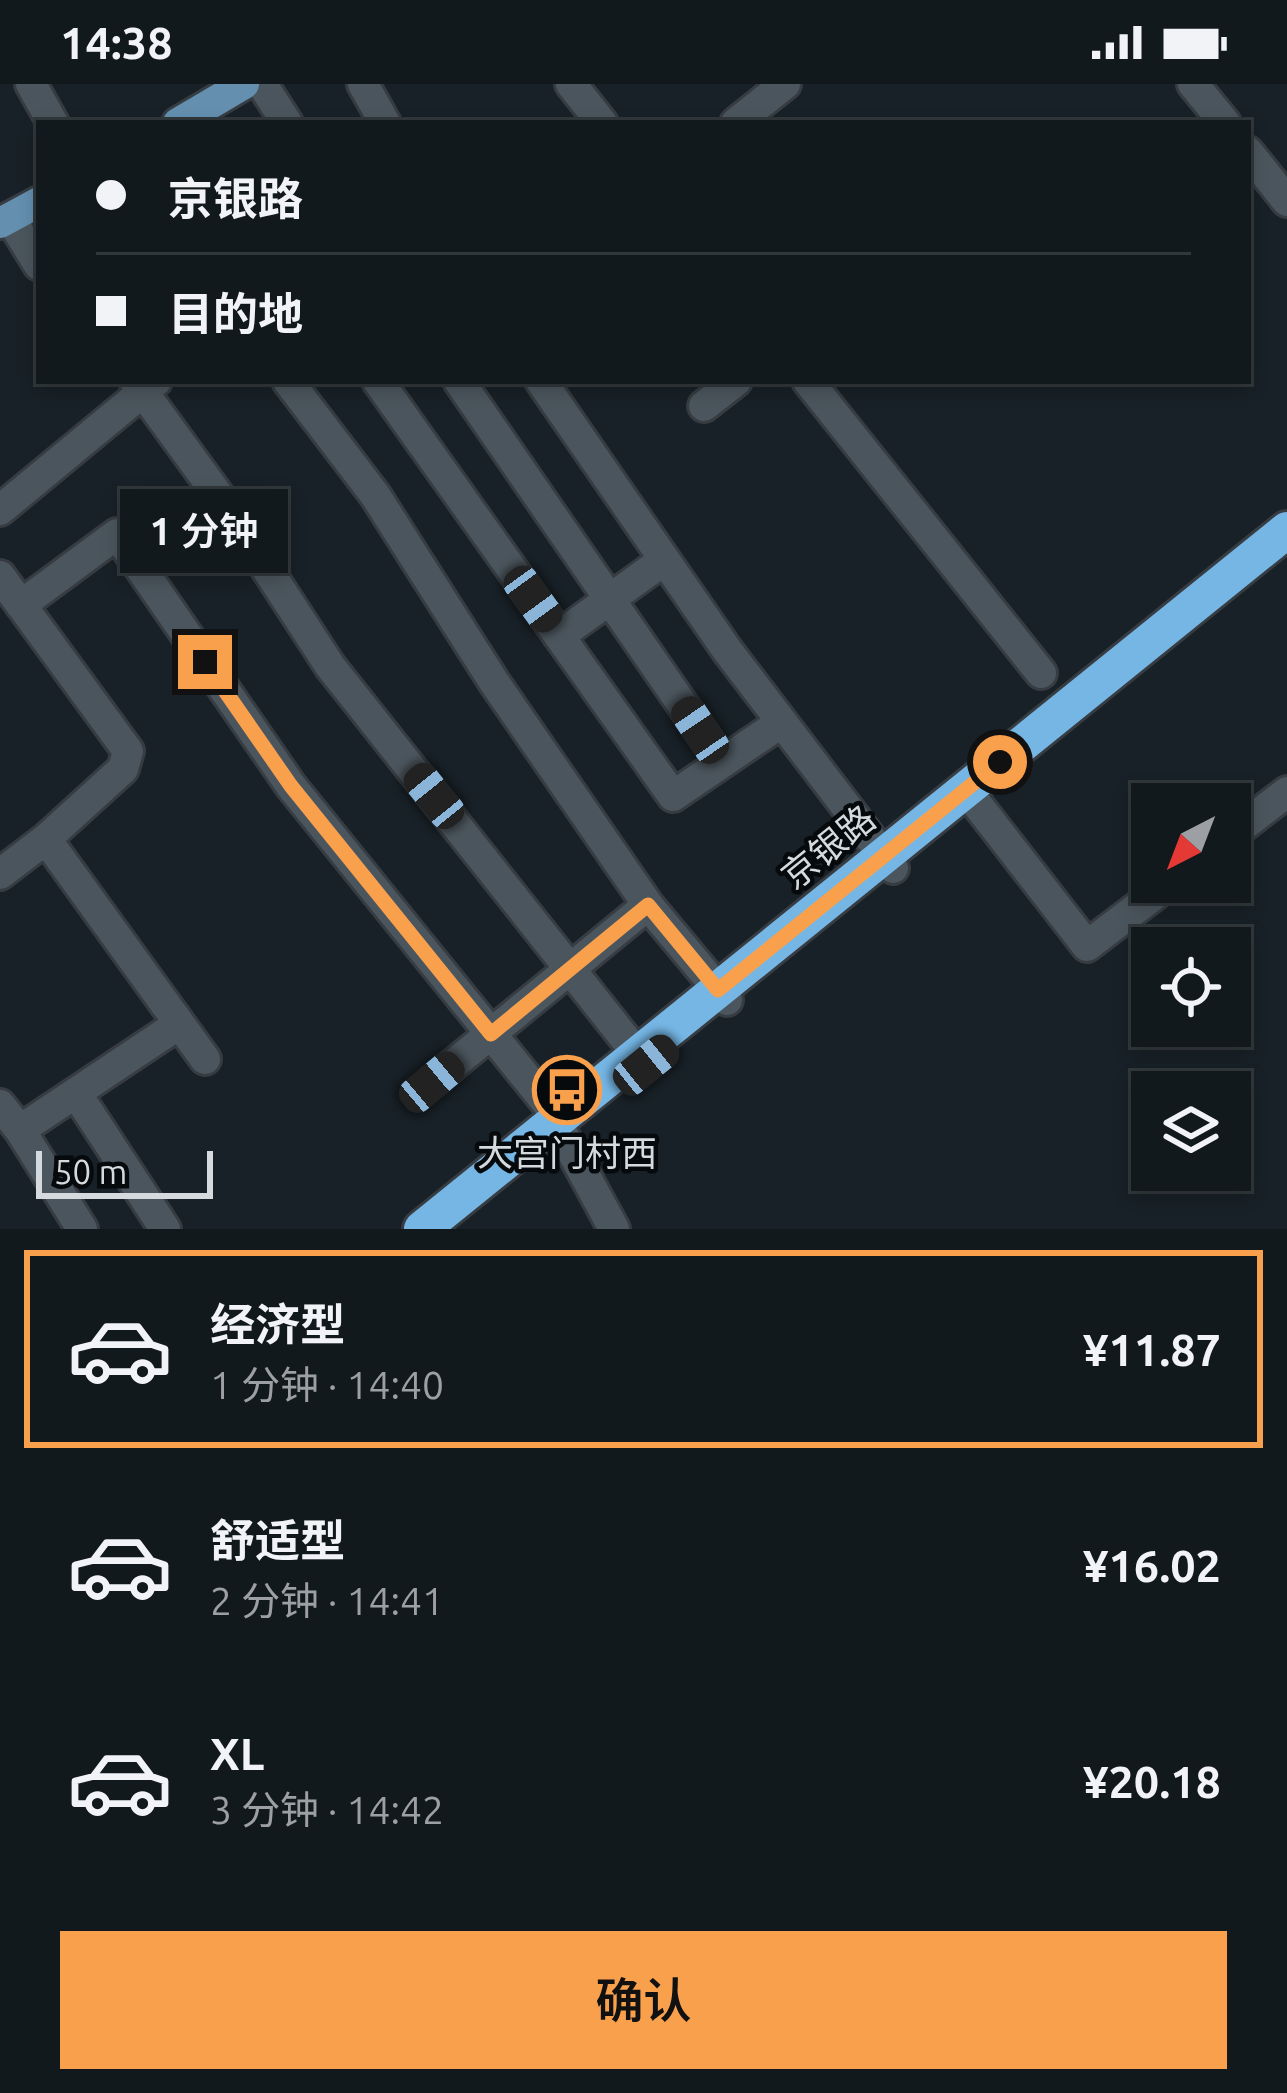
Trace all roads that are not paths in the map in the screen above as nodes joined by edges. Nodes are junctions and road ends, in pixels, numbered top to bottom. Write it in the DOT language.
graph roads {
  1 [pos="10,84"];
  2 [pos="31,84"];
  3 [pos="244,84"];
  4 [pos="262,84"];
  5 [pos="363,84"];
  6 [pos="571,84"];
  7 [pos="785,84"];
  8 [pos="1193,84"];
  9 [pos="0,91"];
  10 [pos="51,120"];
  11 [pos="183,120"];
  12 [pos="285,120"];
  13 [pos="383,120"];
  14 [pos="600,120"];
  15 [pos="740,120"];
  16 [pos="1223,120"];
  17 [pos="1251,156"];
  18 [pos="1287,200"];
  19 [pos="36,204"];
  20 [pos="5,221"];
  21 [pos="36,261"];
  22 [pos="145,384"];
  23 [pos="290,384"];
  24 [pos="380,384"];
  25 [pos="461,384"];
  26 [pos="544,384"];
  27 [pos="732,384"];
  28 [pos="810,384"];
  29 [pos="704,406"];
  30 [pos="0,510"];
  31 [pos="1287,530"];
  32 [pos="1287,554"];
  33 [pos="664,560"];
  34 [pos="0,576"];
  35 [pos="612,598"];
  36 [pos="21,605"];
  37 [pos="560,636"];
  38 [pos="1041,673"];
  39 [pos="782,722"];
  40 [pos="722,762"];
  41 [pos="1287,792"];
  42 [pos="971,796"];
  43 [pos="1251,820"];
  44 [pos="46,839"];
  45 [pos="889,862"];
  46 [pos="0,874"];
  47 [pos="1144,903"];
  48 [pos="648,905"];
  49 [pos="568,970"];
  50 [pos="723,995"];
  51 [pos="179,1024"];
  52 [pos="491,1034"];
  53 [pos="205,1059"];
  54 [pos="642,1060"];
  55 [pos="432,1082"];
  56 [pos="76,1093"];
  57 [pos="0,1105"];
  58 [pos="560,1126"];
  59 [pos="20,1130"];
  60 [pos="82,1229"];
  61 [pos="165,1229"];
  62 [pos="422,1229"];
  63 [pos="442,1229"];
  64 [pos="614,1229"];
  1 -- 9 [label="street"];
  2 -- 10 [label="street"];
  3 -- 11 [label="main road"];
  4 -- 12 [label="street"];
  5 -- 13 [label="street"];
  6 -- 14 [label="street"];
  7 -- 15 [label="street"];
  8 -- 16 [label="street"];
  17 -- 18 [label="street"];
  19 -- 20 [label="main road"];
  20 -- 21 [label="street"];
  22 -- 30 [label="street"];
  22 -- 49 [label="street"];
  23 -- 48 [label="street"];
  24 -- 37 [label="street"];
  25 -- 35 [label="street"];
  26 -- 33 [label="street"];
  27 -- 29 [label="street"];
  28 -- 38 [label="street"];
  31 -- 42 [label="highway, 京银路"];
  32 -- 42 [label="highway, 京银路"];
  33 -- 35 [label="street"];
  33 -- 39 [label="street"];
  34 -- 36 [label="street"];
  35 -- 37 [label="street"];
  35 -- 40 [label="street"];
  36 -- 44 [label="street"];
  36 -- 52 [label="street"];
  37 -- 40 [label="street"];
  39 -- 40 [label="street"];
  39 -- 45 [label="street"];
  41 -- 43 [label="street"];
  42 -- 45 [label="highway, 京银路"];
  42 -- 47 [label="street"];
  44 -- 46 [label="street"];
  44 -- 51 [label="street"];
  45 -- 50 [label="highway, 京银路"];
  48 -- 49 [label="street"];
  48 -- 50 [label="street"];
  49 -- 52 [label="street"];
  49 -- 54 [label="street"];
  50 -- 54 [label="highway, 京银路"];
  51 -- 53 [label="street"];
  51 -- 56 [label="street"];
  52 -- 55 [label="street"];
  52 -- 58 [label="street"];
  54 -- 58 [label="highway, 京银路"];
  56 -- 59 [label="street"];
  56 -- 61 [label="street"];
  57 -- 59 [label="street"];
  58 -- 62 [label="highway, 京银路"];
  58 -- 63 [label="highway, 京银路"];
  58 -- 64 [label="street"];
  59 -- 60 [label="street"];
}
